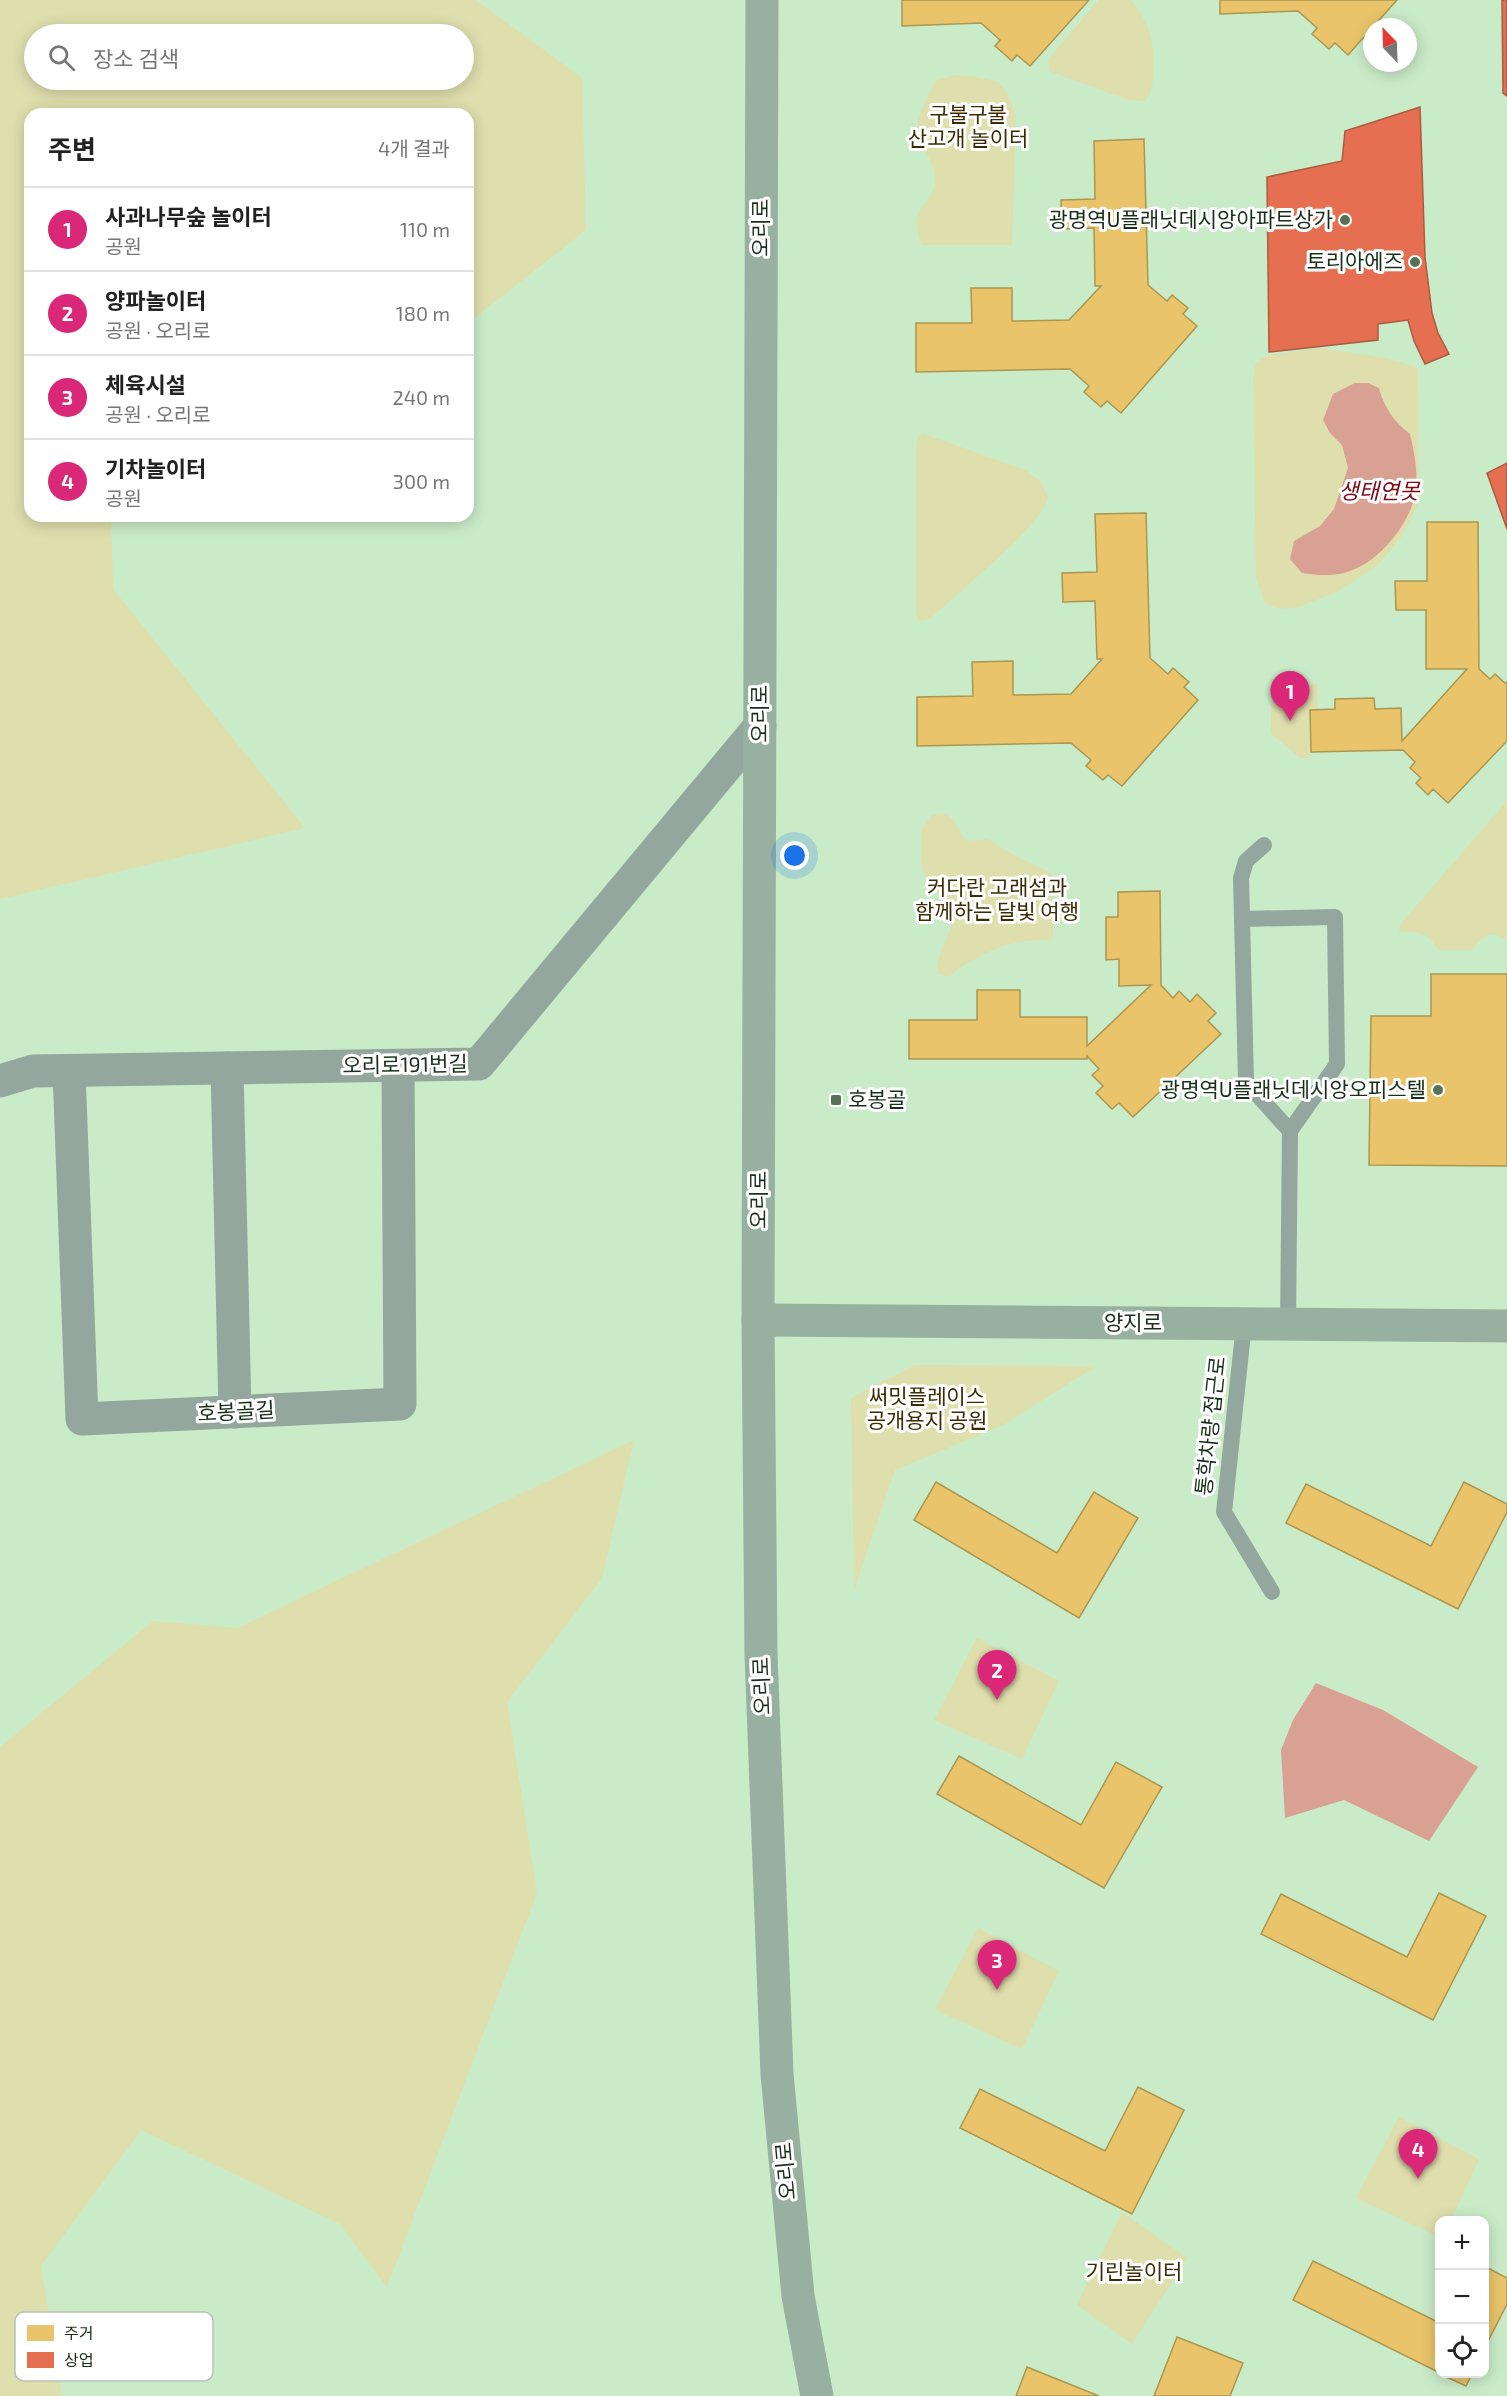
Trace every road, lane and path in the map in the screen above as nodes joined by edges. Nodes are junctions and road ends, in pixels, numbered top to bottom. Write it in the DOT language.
graph roads {
  1 [pos="762,0"];
  2 [pos="760,726"];
  3 [pos="1264,845"];
  4 [pos="1243,919"];
  5 [pos="398,1066"];
  6 [pos="227,1068"];
  7 [pos="69,1071"];
  8 [pos="0,1081"];
  9 [pos="1290,1131"];
  10 [pos="758,1320"];
  11 [pos="1244,1324"];
  12 [pos="1288,1324"];
  13 [pos="1507,1326"];
  14 [pos="235,1412"];
  15 [pos="1272,1592"];
  16 [pos="818,2396"];
  1 -- 2 [label="main road, 오리로"];
  2 -- 5 [label="street, 오리로191번길"];
  2 -- 10 [label="main road, 오리로"];
  3 -- 4 [label="lane"];
  4 -- 9 [label="lane"];
  4 -- 9 [label="lane"];
  5 -- 6 [label="street, 오리로191번길"];
  5 -- 14 [label="street, 호봉골길"];
  6 -- 7 [label="street, 오리로191번길"];
  6 -- 14 [label="street"];
  7 -- 8 [label="street, 오리로191번길"];
  7 -- 14 [label="street, 호봉골길"];
  9 -- 12 [label="lane"];
  10 -- 11 [label="main road, 양지로"];
  10 -- 16 [label="main road, 오리로"];
  11 -- 12 [label="main road, 양지로"];
  11 -- 15 [label="lane, 통학차량 접근로"];
  12 -- 13 [label="main road, 양지로"];
}
